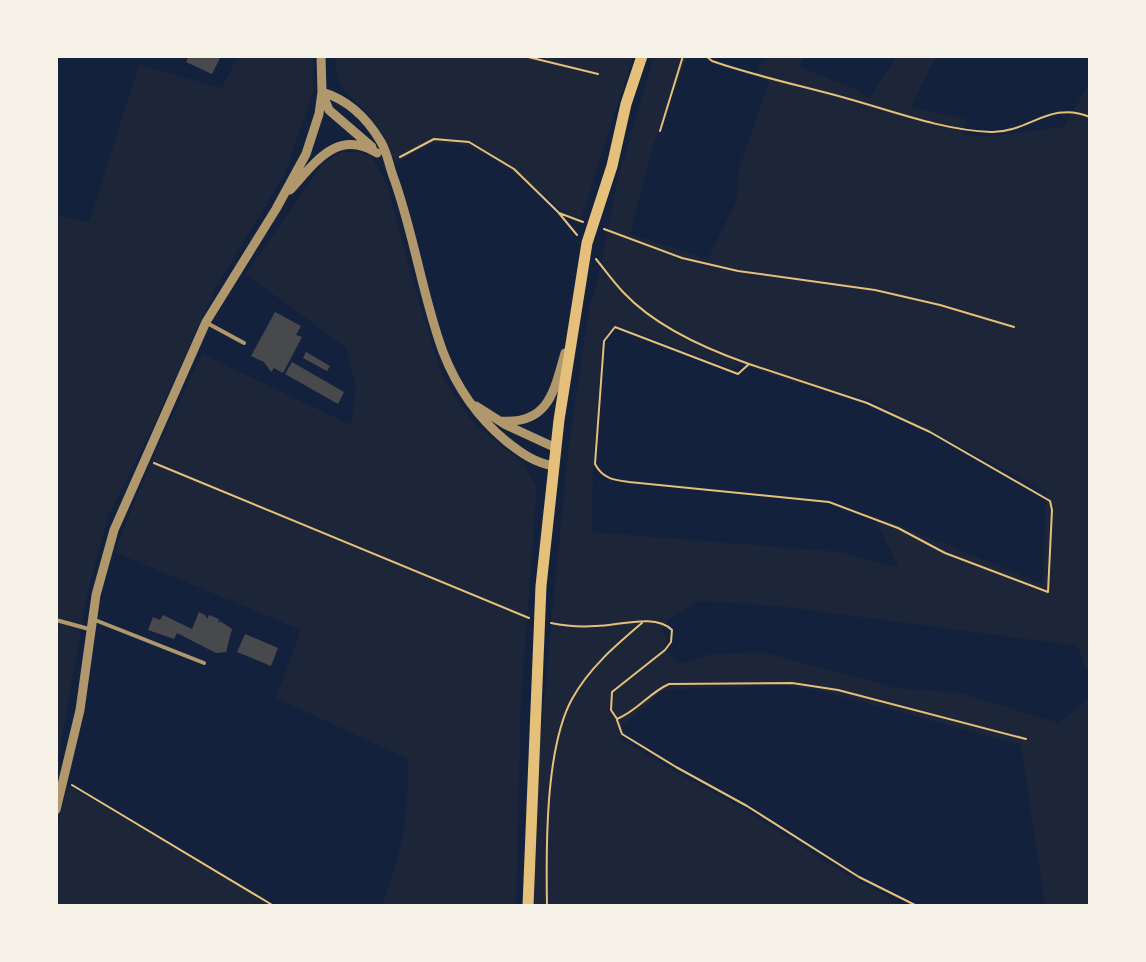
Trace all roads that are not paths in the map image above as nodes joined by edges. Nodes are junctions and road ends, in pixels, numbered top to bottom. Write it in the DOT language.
graph roads {
  1 [pos="321,56"];
  2 [pos="642,56"];
  3 [pos="322,92"];
  4 [pos="384,158"];
  5 [pos="282,199"];
  6 [pos="206,322"];
  7 [pos="244,343"];
  8 [pos="572,344"];
  9 [pos="464,396"];
  10 [pos="500,421"];
  11 [pos="556,448"];
  12 [pos="554,466"];
  13 [pos="56,620"];
  14 [pos="90,623"];
  15 [pos="204,663"];
  16 [pos="56,810"];
  17 [pos="528,906"];
  1 -- 3 [label="street"];
  2 -- 8 [label="main road"];
  3 -- 4 [label="street"];
  3 -- 4 [label="street"];
  3 -- 5 [label="street"];
  4 -- 5 [label="street"];
  4 -- 9 [label="street"];
  5 -- 6 [label="street"];
  6 -- 7 [label="lane"];
  6 -- 14 [label="street"];
  8 -- 10 [label="street"];
  8 -- 11 [label="main road"];
  9 -- 10 [label="street"];
  9 -- 12 [label="street"];
  10 -- 11 [label="street"];
  11 -- 12 [label="main road"];
  12 -- 17 [label="main road"];
  13 -- 14 [label="lane"];
  14 -- 15 [label="lane"];
  14 -- 16 [label="street"];
}
